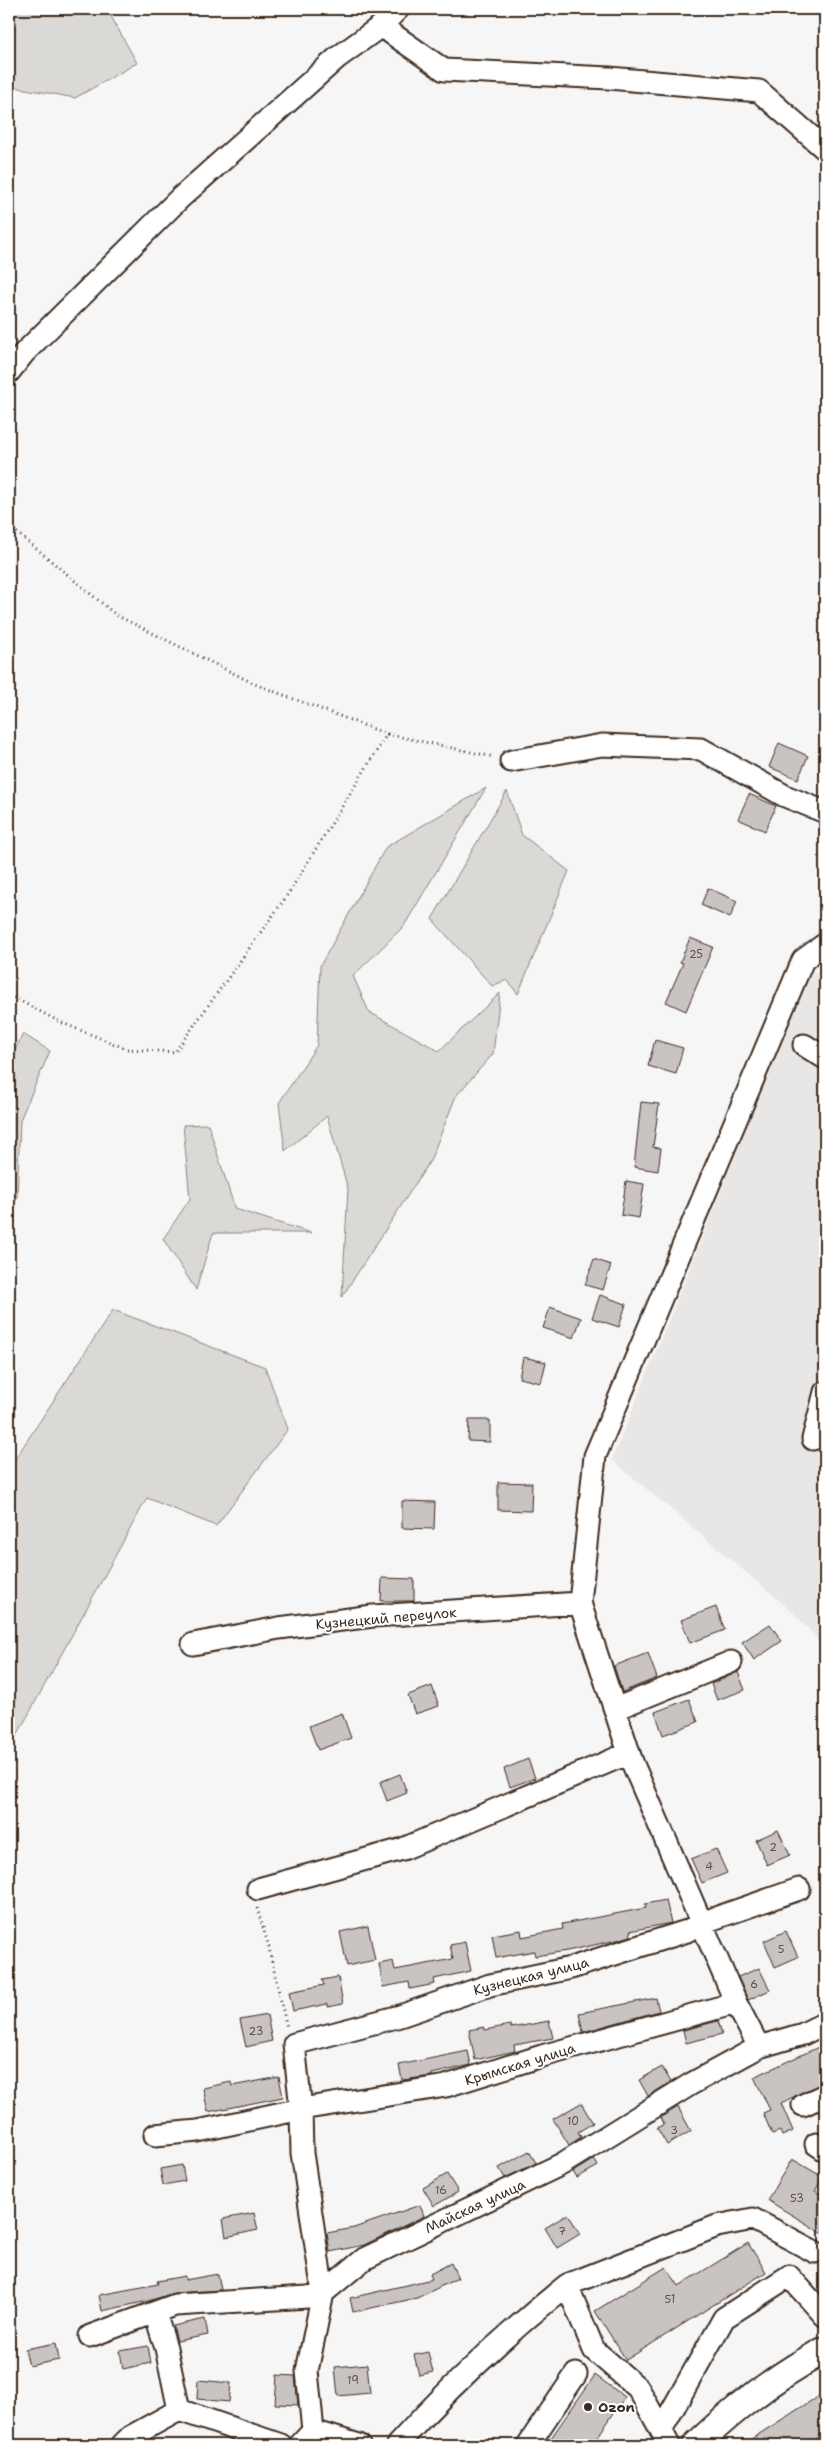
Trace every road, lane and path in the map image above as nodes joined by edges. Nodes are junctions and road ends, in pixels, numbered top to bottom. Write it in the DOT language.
graph roads {
  1 [pos="398,9"];
  2 [pos="381,26"];
  3 [pos="825,150"];
  4 [pos="9,372"];
  5 [pos="9,526"];
  6 [pos="387,734"];
  7 [pos="511,761"];
  8 [pos="825,812"];
  9 [pos="825,944"];
  10 [pos="9,995"];
  11 [pos="804,1045"];
  12 [pos="825,1058"];
  13 [pos="825,1392"];
  14 [pos="813,1439"];
  15 [pos="580,1603"];
  16 [pos="193,1644"];
  17 [pos="731,1662"];
  18 [pos="615,1709"];
  19 [pos="629,1753"];
  20 [pos="258,1889"];
  21 [pos="799,1889"];
  22 [pos="701,1923"];
  23 [pos="736,2003"];
  24 [pos="825,2023"];
  25 [pos="294,2044"];
  26 [pos="759,2047"];
  27 [pos="825,2095"];
  28 [pos="803,2106"];
  29 [pos="302,2109"];
  30 [pos="155,2135"];
  31 [pos="815,2252"];
  32 [pos="568,2285"];
  33 [pos="323,2294"];
  34 [pos="165,2309"];
  35 [pos="825,2316"];
  36 [pos="90,2336"];
  37 [pos="825,2350"];
  38 [pos="576,2374"];
  39 [pos="179,2410"];
  40 [pos="307,2438"];
  41 [pos="665,2438"];
  42 [pos="122,2445"];
  43 [pos="281,2445"];
  44 [pos="359,2445"];
  45 [pos="398,2445"];
  46 [pos="528,2445"];
  47 [pos="696,2445"];
  1 -- 2 [label="street"];
  2 -- 3 [label="street"];
  2 -- 4 [label="street"];
  5 -- 6 [label="path"];
  6 -- 7 [label="path"];
  6 -- 10 [label="path"];
  7 -- 8 [label="street"];
  9 -- 15 [label="street"];
  11 -- 12 [label="street"];
  13 -- 14 [label="street"];
  15 -- 16 [label="street, Кузнецкий переулок"];
  15 -- 18 [label="street"];
  17 -- 18 [label="street"];
  18 -- 19 [label="street"];
  19 -- 20 [label="street"];
  19 -- 22 [label="street"];
  20 -- 25 [label="path"];
  21 -- 22 [label="street, Кузнецкая улица"];
  22 -- 23 [label="street"];
  22 -- 25 [label="street, Кузнецкая улица"];
  23 -- 26 [label="street"];
  23 -- 29 [label="street, Крымская улица"];
  24 -- 26 [label="street, Майская улица"];
  25 -- 29 [label="street"];
  26 -- 33 [label="street, Майская улица"];
  27 -- 28 [label="street"];
  29 -- 30 [label="street, Крымская улица"];
  29 -- 33 [label="street"];
  31 -- 32 [label="street"];
  32 -- 41 [label="street"];
  32 -- 45 [label="street"];
  33 -- 34 [label="street"];
  33 -- 40 [label="street"];
  34 -- 36 [label="street"];
  34 -- 39 [label="street"];
  35 -- 41 [label="street"];
  37 -- 47 [label="main road"];
  38 -- 46 [label="street"];
  39 -- 42 [label="street"];
  39 -- 43 [label="street"];
  40 -- 44 [label="street"];
}
